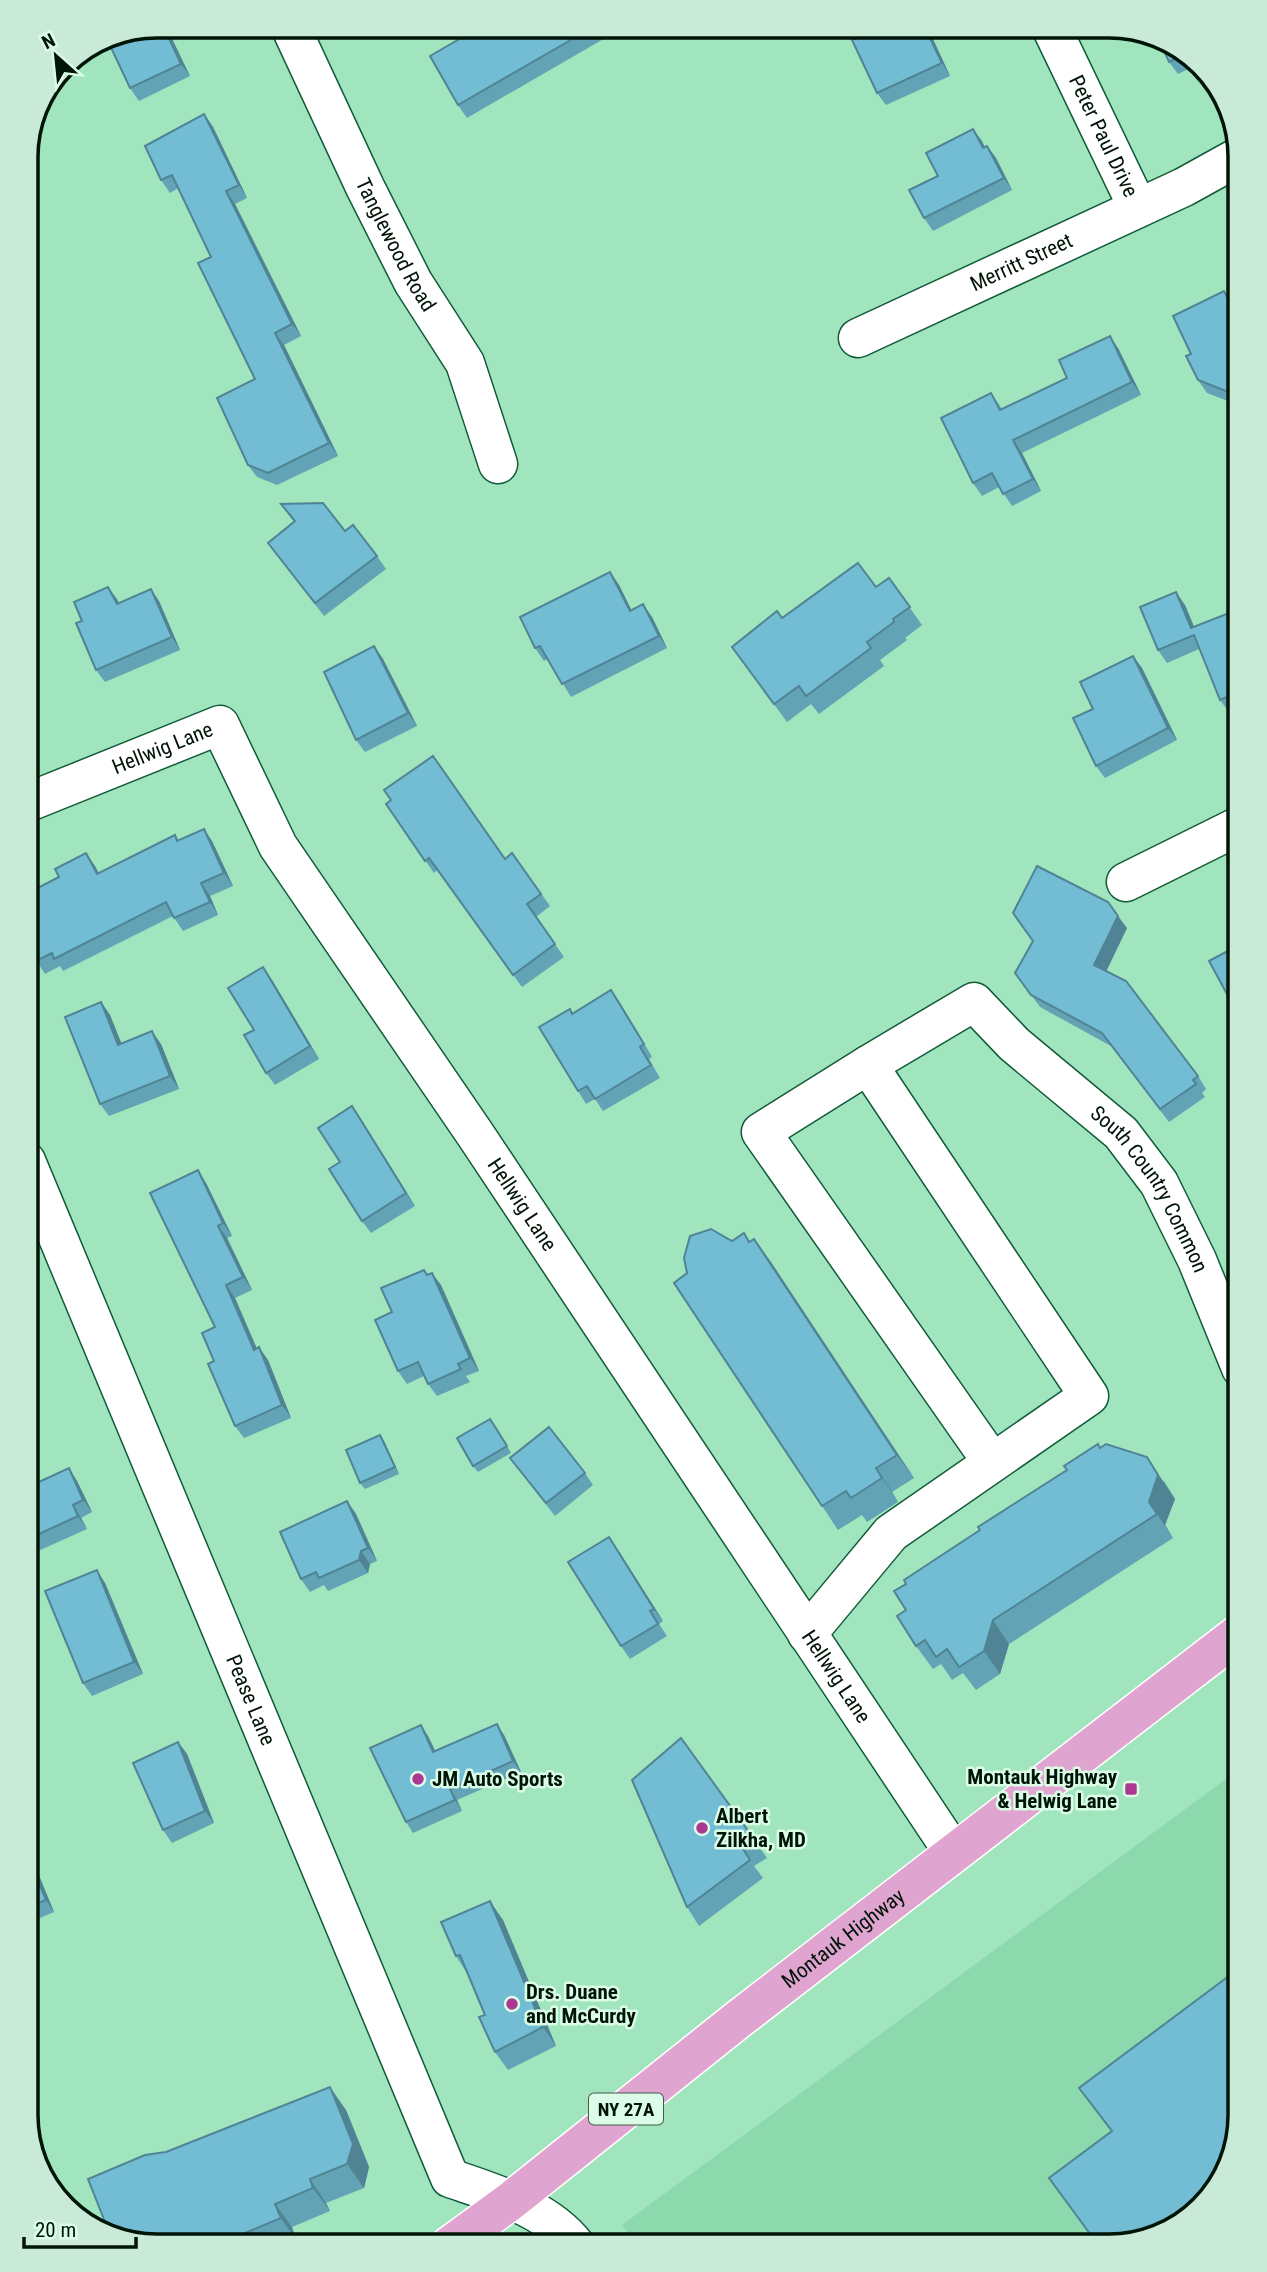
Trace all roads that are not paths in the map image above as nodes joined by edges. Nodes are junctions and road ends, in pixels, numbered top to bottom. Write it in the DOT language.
graph roads {
  1 [pos="296,38"];
  2 [pos="1057,39"];
  3 [pos="1228,163"];
  4 [pos="1228,178"];
  5 [pos="1184,187"];
  6 [pos="1138,208"];
  7 [pos="858,338"];
  8 [pos="498,464"];
  9 [pos="39,798"];
  10 [pos="1228,831"];
  11 [pos="1126,882"];
  12 [pos="868,1065"];
  13 [pos="38,1191"];
  14 [pos="1228,1336"];
  15 [pos="992,1462"];
  16 [pos="807,1634"];
  17 [pos="1228,1642"];
  18 [pos="953,1852"];
  19 [pos="512,2200"];
  20 [pos="466,2233"];
  21 [pos="567,2233"];
  1 -- 8 [label="street, Tanglewood Road"];
  2 -- 6 [label="street, Peter Paul Drive"];
  3 -- 5 [label="street, Merritt Street"];
  4 -- 5 [label="street, Merritt Street"];
  5 -- 6 [label="street, Merritt Street"];
  6 -- 7 [label="street, Merritt Street"];
  9 -- 16 [label="street, Hellwig Lane"];
  10 -- 11 [label="street"];
  12 -- 14 [label="street, South Country Common"];
  12 -- 15 [label="street"];
  12 -- 15 [label="street"];
  13 -- 19 [label="street, Pease Lane"];
  15 -- 16 [label="street"];
  16 -- 18 [label="street, Hellwig Lane"];
  17 -- 18 [label="main road, Montauk Highway / NY 27A"];
  18 -- 19 [label="main road, Montauk Highway / NY 27A"];
  19 -- 20 [label="main road, Montauk Highway / NY 27A"];
  19 -- 21 [label="street, Pease Lane"];
}
